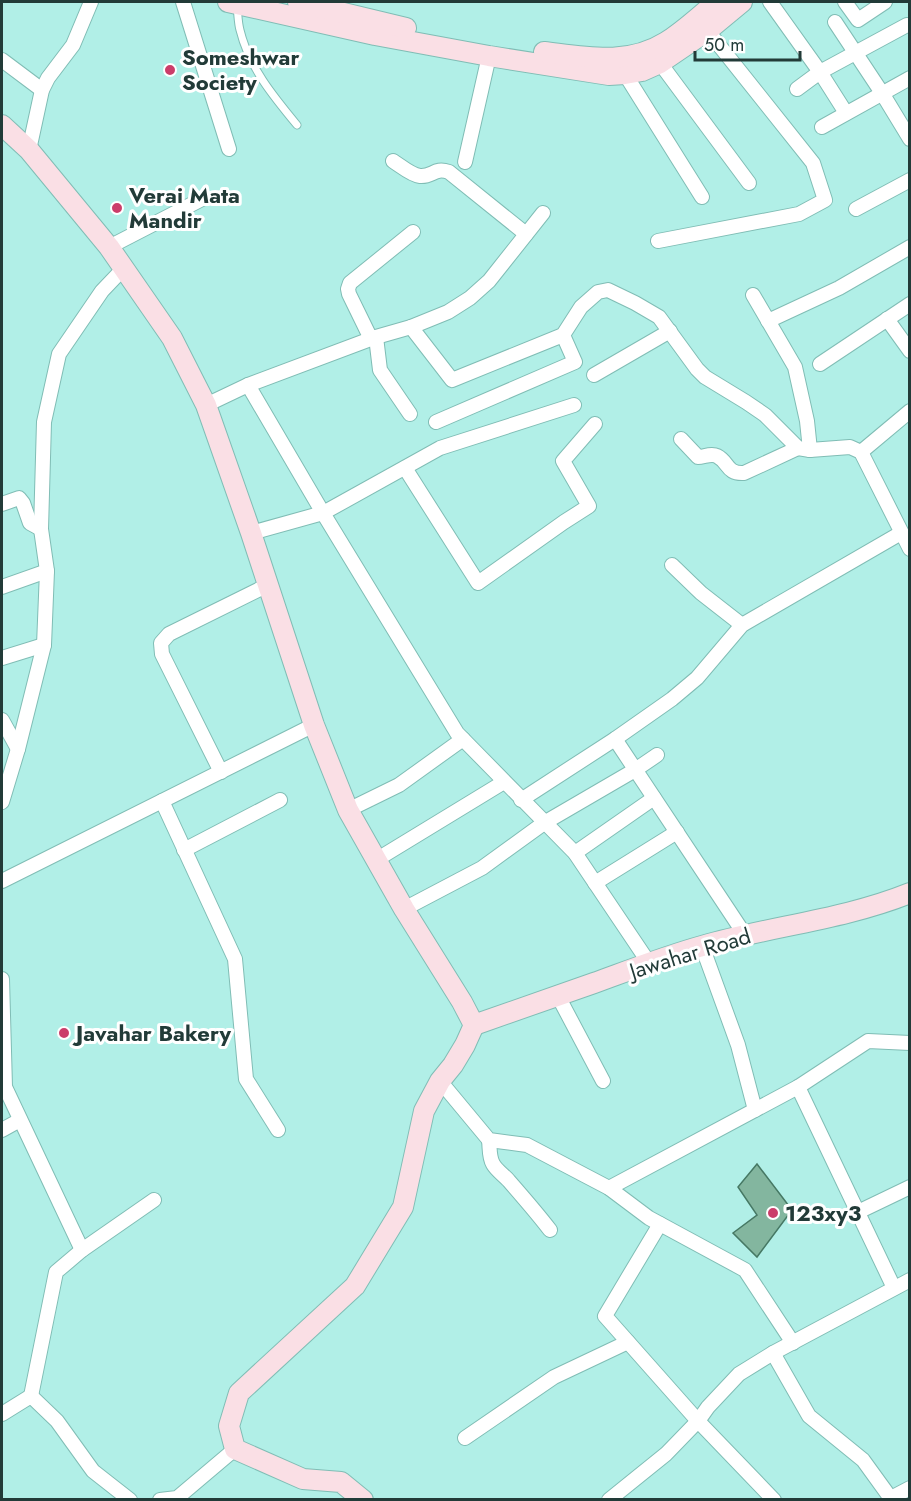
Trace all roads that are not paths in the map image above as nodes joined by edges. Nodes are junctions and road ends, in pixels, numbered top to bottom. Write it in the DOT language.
graph roads {
  1 [pos="91,2"];
  2 [pos="183,2"];
  3 [pos="297,2"];
  4 [pos="717,2"];
  5 [pos="742,2"];
  6 [pos="770,2"];
  7 [pos="845,2"];
  8 [pos="885,2"];
  9 [pos="233,3"];
  10 [pos="835,22"];
  11 [pos="702,24"];
  12 [pos="907,25"];
  13 [pos="376,28"];
  14 [pos="855,52"];
  15 [pos="489,56"];
  16 [pos="2,60"];
  17 [pos="660,63"];
  18 [pos="820,72"];
  19 [pos="625,74"];
  20 [pos="909,78"];
  21 [pos="797,89"];
  22 [pos="42,90"];
  23 [pos="882,93"];
  24 [pos="846,113"];
  25 [pos="2,125"];
  26 [pos="297,125"];
  27 [pos="822,127"];
  28 [pos="909,139"];
  29 [pos="229,149"];
  30 [pos="29,150"];
  31 [pos="393,161"];
  32 [pos="465,162"];
  33 [pos="909,180"];
  34 [pos="749,183"];
  35 [pos="702,197"];
  36 [pos="202,199"];
  37 [pos="856,209"];
  38 [pos="543,213"];
  39 [pos="413,232"];
  40 [pos="526,234"];
  41 [pos="658,241"];
  42 [pos="109,247"];
  43 [pos="909,247"];
  44 [pos="123,269"];
  45 [pos="753,295"];
  46 [pos="909,304"];
  47 [pos="886,319"];
  48 [pos="768,321"];
  49 [pos="411,327"];
  50 [pos="670,331"];
  51 [pos="563,335"];
  52 [pos="374,338"];
  53 [pos="909,351"];
  54 [pos="820,364"];
  55 [pos="594,375"];
  56 [pos="248,385"];
  57 [pos="206,405"];
  58 [pos="574,405"];
  59 [pos="909,411"];
  60 [pos="410,414"];
  61 [pos="435,422"];
  62 [pos="595,424"];
  63 [pos="681,439"];
  64 [pos="804,449"];
  65 [pos="861,452"];
  66 [pos="405,468"];
  67 [pos="2,504"];
  68 [pos="323,513"];
  69 [pos="41,529"];
  70 [pos="250,533"];
  71 [pos="907,542"];
  72 [pos="672,565"];
  73 [pos="47,571"];
  74 [pos="268,585"];
  75 [pos="2,587"];
  76 [pos="742,625"];
  77 [pos="44,645"];
  78 [pos="2,658"];
  79 [pos="2,720"];
  80 [pos="314,725"];
  81 [pos="463,739"];
  82 [pos="615,739"];
  83 [pos="18,749"];
  84 [pos="657,755"];
  85 [pos="635,770"];
  86 [pos="221,772"];
  87 [pos="504,782"];
  88 [pos="654,798"];
  89 [pos="280,800"];
  90 [pos="521,800"];
  91 [pos="162,801"];
  92 [pos="2,802"];
  93 [pos="348,810"];
  94 [pos="544,823"];
  95 [pos="677,832"];
  96 [pos="184,850"];
  97 [pos="575,853"];
  98 [pos="376,860"];
  99 [pos="2,881"];
  100 [pos="595,884"];
  101 [pos="909,893"];
  102 [pos="404,909"];
  103 [pos="745,935"];
  104 [pos="702,946"];
  105 [pos="649,963"];
  106 [pos="2,979"];
  107 [pos="558,996"];
  108 [pos="474,1025"];
  109 [pos="2,1031"];
  110 [pos="909,1043"];
  111 [pos="441,1081"];
  112 [pos="603,1081"];
  113 [pos="798,1087"];
  114 [pos="755,1110"];
  115 [pos="20,1120"];
  116 [pos="2,1130"];
  117 [pos="278,1130"];
  118 [pos="489,1140"];
  119 [pos="909,1187"];
  120 [pos="609,1188"];
  121 [pos="154,1200"];
  122 [pos="858,1212"];
  123 [pos="660,1224"];
  124 [pos="550,1230"];
  125 [pos="82,1250"];
  126 [pos="909,1280"];
  127 [pos="894,1288"];
  128 [pos="628,1342"];
  129 [pos="793,1343"];
  130 [pos="773,1353"];
  131 [pos="31,1396"];
  132 [pos="2,1414"];
  133 [pos="698,1421"];
  134 [pos="465,1438"];
  135 [pos="235,1449"];
  136 [pos="909,1488"];
  137 [pos="891,1499"];
  138 [pos="130,1500"];
  139 [pos="160,1500"];
  140 [pos="363,1500"];
  141 [pos="609,1500"];
  142 [pos="774,1500"];
  1 -- 22 [label="street"];
  2 -- 29 [label="street"];
  3 -- 13 [label="street"];
  4 -- 11 [label="street"];
  5 -- 11 [label="street"];
  6 -- 18 [label="street"];
  7 -- 8 [label="street"];
  9 -- 13 [label="street"];
  9 -- 26 [label="lane"];
  10 -- 14 [label="street"];
  11 -- 13 [label="street"];
  11 -- 17 [label="street"];
  11 -- 41 [label="street"];
  12 -- 14 [label="street"];
  13 -- 15 [label="street"];
  14 -- 18 [label="street"];
  14 -- 23 [label="street"];
  15 -- 19 [label="street"];
  15 -- 32 [label="street"];
  16 -- 22 [label="street"];
  17 -- 19 [label="street"];
  17 -- 34 [label="street"];
  18 -- 21 [label="street"];
  18 -- 24 [label="street"];
  19 -- 35 [label="street"];
  20 -- 23 [label="street"];
  22 -- 30 [label="street"];
  23 -- 24 [label="street"];
  23 -- 28 [label="street"];
  24 -- 27 [label="street"];
  25 -- 30 [label="street"];
  30 -- 42 [label="street"];
  31 -- 40 [label="street"];
  33 -- 37 [label="street"];
  36 -- 42 [label="street"];
  38 -- 40 [label="street"];
  39 -- 52 [label="street"];
  40 -- 49 [label="street"];
  42 -- 44 [label="street"];
  43 -- 48 [label="street"];
  44 -- 57 [label="street"];
  44 -- 69 [label="street"];
  45 -- 48 [label="street"];
  46 -- 47 [label="street"];
  47 -- 53 [label="street"];
  47 -- 54 [label="street"];
  48 -- 64 [label="street"];
  49 -- 51 [label="street"];
  49 -- 52 [label="street"];
  50 -- 51 [label="street"];
  50 -- 55 [label="street"];
  50 -- 64 [label="street"];
  51 -- 61 [label="street"];
  52 -- 56 [label="street"];
  52 -- 60 [label="street"];
  56 -- 57 [label="street"];
  56 -- 68 [label="street"];
  57 -- 70 [label="street"];
  58 -- 66 [label="street"];
  59 -- 65 [label="street"];
  62 -- 66 [label="street"];
  63 -- 64 [label="street"];
  64 -- 65 [label="street"];
  65 -- 71 [label="street"];
  66 -- 68 [label="street"];
  67 -- 69 [label="street"];
  68 -- 70 [label="street"];
  68 -- 81 [label="street"];
  69 -- 73 [label="street"];
  70 -- 74 [label="street"];
  71 -- 76 [label="street"];
  72 -- 76 [label="street"];
  73 -- 75 [label="street"];
  73 -- 77 [label="street"];
  74 -- 80 [label="street"];
  74 -- 86 [label="street"];
  76 -- 82 [label="street"];
  77 -- 78 [label="street"];
  77 -- 83 [label="street"];
  79 -- 83 [label="street"];
  80 -- 86 [label="street"];
  80 -- 93 [label="street"];
  81 -- 87 [label="street"];
  81 -- 93 [label="street"];
  82 -- 85 [label="street"];
  82 -- 90 [label="street"];
  83 -- 92 [label="street"];
  84 -- 85 [label="street"];
  85 -- 88 [label="street"];
  85 -- 94 [label="street"];
  86 -- 91 [label="street"];
  87 -- 90 [label="street"];
  87 -- 98 [label="street"];
  88 -- 95 [label="street"];
  88 -- 97 [label="street"];
  89 -- 96 [label="street"];
  90 -- 94 [label="street"];
  91 -- 96 [label="street"];
  91 -- 99 [label="street"];
  93 -- 98 [label="street"];
  94 -- 97 [label="street"];
  94 -- 102 [label="street"];
  95 -- 100 [label="street"];
  95 -- 103 [label="street"];
  96 -- 117 [label="street"];
  97 -- 100 [label="street"];
  98 -- 102 [label="street"];
  100 -- 105 [label="street"];
  101 -- 103 [label="street, Jawahar Road"];
  102 -- 108 [label="street"];
  103 -- 104 [label="street, Jawahar Road"];
  104 -- 105 [label="street, Jawahar Road"];
  104 -- 114 [label="street"];
  105 -- 107 [label="street, Jawahar Road"];
  106 -- 109 [label="street"];
  107 -- 108 [label="street, Jawahar Road"];
  107 -- 112 [label="street"];
  108 -- 111 [label="street"];
  109 -- 115 [label="street"];
  110 -- 113 [label="street"];
  111 -- 118 [label="street"];
  111 -- 135 [label="street"];
  113 -- 114 [label="street"];
  113 -- 122 [label="street"];
  114 -- 120 [label="street"];
  115 -- 116 [label="street"];
  115 -- 125 [label="street"];
  118 -- 120 [label="street"];
  118 -- 124 [label="street"];
  119 -- 122 [label="street"];
  120 -- 123 [label="street"];
  121 -- 125 [label="street"];
  122 -- 127 [label="street"];
  123 -- 128 [label="street"];
  123 -- 129 [label="street"];
  125 -- 131 [label="street"];
  126 -- 127 [label="street"];
  127 -- 129 [label="street"];
  128 -- 133 [label="street"];
  128 -- 134 [label="street"];
  129 -- 130 [label="street"];
  130 -- 133 [label="street"];
  130 -- 137 [label="street"];
  131 -- 132 [label="street"];
  131 -- 138 [label="street"];
  133 -- 141 [label="street"];
  133 -- 142 [label="street"];
  135 -- 139 [label="street"];
  135 -- 140 [label="street"];
  136 -- 137 [label="street"];
}
